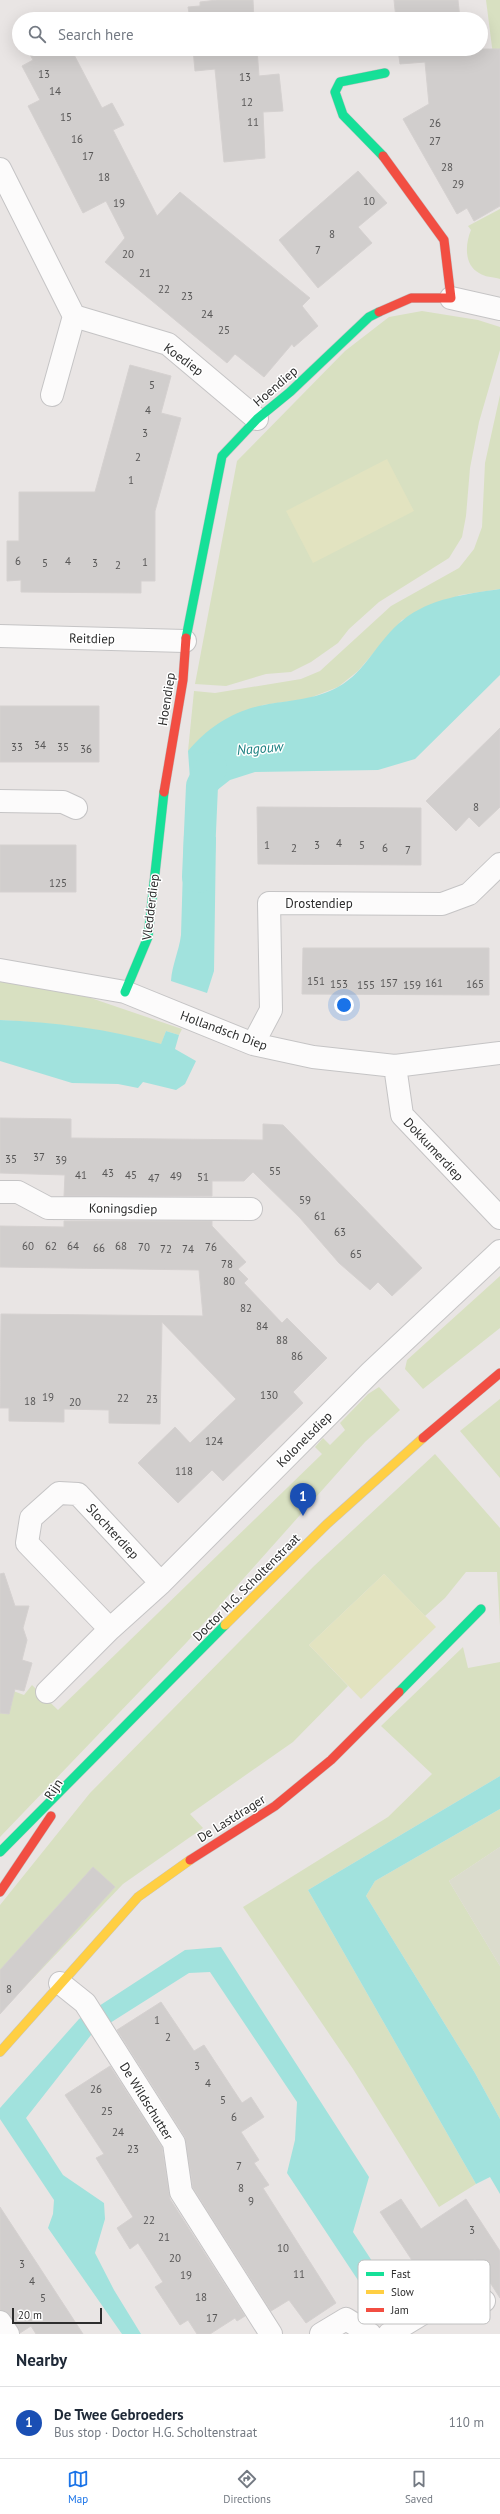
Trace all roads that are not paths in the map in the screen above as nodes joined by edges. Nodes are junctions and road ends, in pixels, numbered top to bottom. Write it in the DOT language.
graph roads {
  1 [pos="385,74"];
  2 [pos="0,169"];
  3 [pos="451,298"];
  4 [pos="500,309"];
  5 [pos="74,316"];
  6 [pos="52,395"];
  7 [pos="257,419"];
  8 [pos="0,636"];
  9 [pos="185,640"];
  10 [pos="0,802"];
  11 [pos="76,808"];
  12 [pos="500,864"];
  13 [pos="155,866"];
  14 [pos="0,970"];
  15 [pos="125,992"];
  16 [pos="253,1044"];
  17 [pos="500,1053"];
  18 [pos="395,1066"];
  19 [pos="0,1192"];
  20 [pos="251,1210"];
  21 [pos="500,1218"];
  22 [pos="500,1251"];
  23 [pos="500,1373"];
  24 [pos="161,1584"];
  25 [pos="481,1609"];
  26 [pos="110,1629"];
  27 [pos="47,1692"];
  28 [pos="74,1782"];
  29 [pos="0,1852"];
  30 [pos="0,1892"];
  31 [pos="60,1983"];
  32 [pos="0,2052"];
  33 [pos="0,2322"];
  34 [pos="405,2324"];
  35 [pos="8,2334"];
  36 [pos="271,2334"];
  37 [pos="321,2334"];
  38 [pos="370,2334"];
  39 [pos="389,2334"];
  1 -- 3 [label="street"];
  2 -- 5 [label="street"];
  3 -- 4 [label="street"];
  3 -- 7 [label="street, Hoendiep"];
  5 -- 6 [label="street"];
  5 -- 7 [label="street, Koediep"];
  7 -- 9 [label="street, Hoendiep"];
  8 -- 9 [label="street, Reitdiep"];
  9 -- 13 [label="street, Hoendiep"];
  10 -- 11 [label="street"];
  12 -- 16 [label="street, Drostendiep"];
  13 -- 15 [label="street, Vledderdiep"];
  14 -- 15 [label="street, Hollandsch Diep"];
  15 -- 16 [label="street, Hollandsch Diep"];
  16 -- 18 [label="street, Hollandsch Diep"];
  17 -- 18 [label="street, Hollandsch Diep"];
  18 -- 21 [label="street, Dokkumerdiep"];
  19 -- 20 [label="street, Koningsdiep"];
  22 -- 24 [label="street, Kolonelsdiep"];
  23 -- 28 [label="street, Doctor H.G. Scholtenstraat"];
  24 -- 26 [label="street, Kolonelsdiep"];
  24 -- 26 [label="street, Slochterdiep"];
  25 -- 31 [label="street, De Lastdrager"];
  26 -- 27 [label="street, Kolonelsdiep"];
  28 -- 29 [label="street, Rijn"];
  28 -- 30 [label="street, Rijn"];
  31 -- 32 [label="street, De Lastdrager"];
  31 -- 36 [label="street, De Wildschutter"];
  33 -- 35 [label="street"];
  34 -- 39 [label="street"];
  37 -- 38 [label="street"];
}
